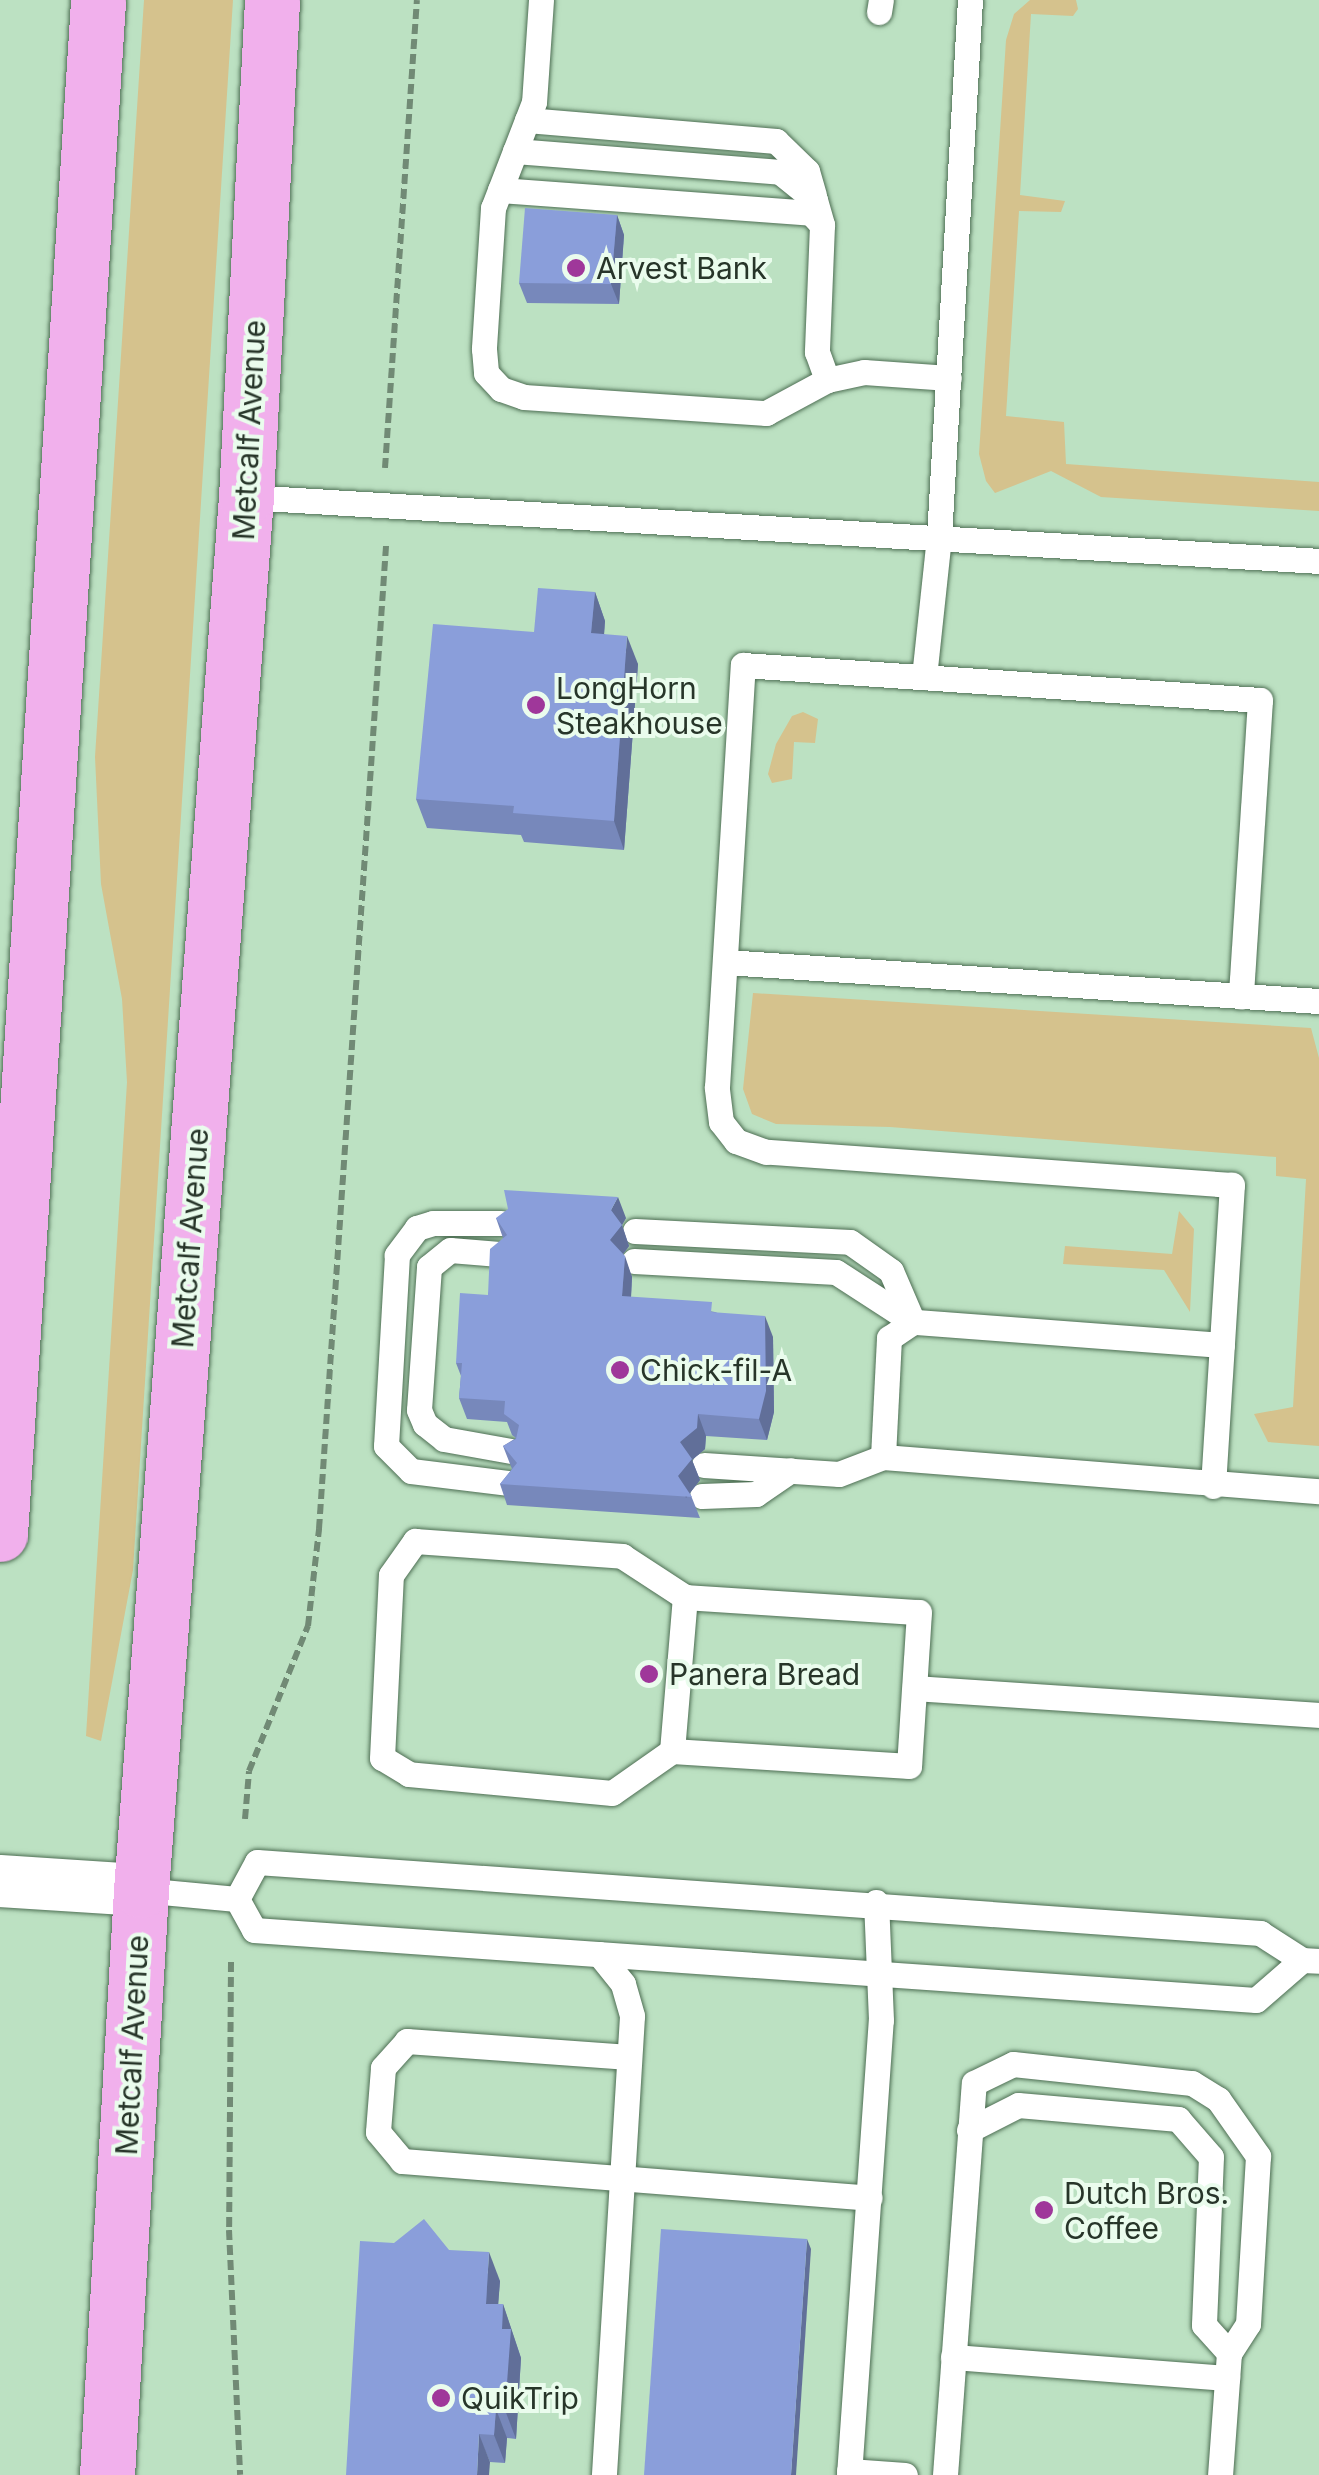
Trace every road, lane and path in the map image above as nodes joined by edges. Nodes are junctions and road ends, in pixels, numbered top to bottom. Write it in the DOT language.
graph roads {
  1 [pos="98,0"];
  2 [pos="272,0"];
  3 [pos="417,0"];
  4 [pos="541,0"];
  5 [pos="970,0"];
  6 [pos="527,120"];
  7 [pos="514,151"];
  8 [pos="500,190"];
  9 [pos="815,200"];
  10 [pos="822,225"];
  11 [pos="949,378"];
  12 [pos="827,380"];
  13 [pos="246,497"];
  14 [pos="381,505"];
  15 [pos="939,538"];
  16 [pos="1319,561"];
  17 [pos="924,677"];
  18 [pos="725,962"];
  19 [pos="1240,996"];
  20 [pos="1319,1001"];
  21 [pos="501,1223"];
  22 [pos="635,1231"];
  23 [pos="498,1254"];
  24 [pos="634,1262"];
  25 [pos="913,1322"];
  26 [pos="1222,1345"];
  27 [pos="511,1451"];
  28 [pos="883,1457"];
  29 [pos="704,1466"];
  30 [pos="792,1470"];
  31 [pos="509,1483"];
  32 [pos="1214,1486"];
  33 [pos="1319,1492"];
  34 [pos="702,1496"];
  35 [pos="0,1534"];
  36 [pos="685,1597"];
  37 [pos="915,1688"];
  38 [pos="1319,1715"];
  39 [pos="672,1750"];
  40 [pos="245,1819"];
  41 [pos="0,1881"];
  42 [pos="141,1890"];
  43 [pos="237,1899"];
  44 [pos="876,1902"];
  45 [pos="599,1954"];
  46 [pos="232,1957"];
  47 [pos="1310,1960"];
  48 [pos="876,1971"];
  49 [pos="629,2056"];
  50 [pos="969,2130"];
  51 [pos="621,2180"];
  52 [pos="870,2198"];
  53 [pos="953,2358"];
  54 [pos="1228,2365"];
  55 [pos="849,2473"];
  56 [pos="107,2475"];
  57 [pos="240,2475"];
  58 [pos="604,2475"];
  59 [pos="905,2475"];
  60 [pos="945,2475"];
  61 [pos="1220,2475"];
  1 -- 35 [label="main road"];
  2 -- 13 [label="main road, Metcalf Avenue"];
  3 -- 14 [label="path"];
  4 -- 6 [label="lane"];
  5 -- 11 [label="lane"];
  6 -- 7 [label="lane"];
  6 -- 9 [label="lane"];
  7 -- 8 [label="lane"];
  7 -- 9 [label="lane"];
  8 -- 10 [label="lane"];
  8 -- 12 [label="lane"];
  9 -- 10 [label="lane"];
  10 -- 12 [label="lane"];
  11 -- 12 [label="lane"];
  11 -- 15 [label="lane"];
  13 -- 14 [label="lane"];
  13 -- 42 [label="main road, Metcalf Avenue"];
  14 -- 15 [label="lane"];
  14 -- 40 [label="path"];
  15 -- 16 [label="lane"];
  15 -- 17 [label="lane"];
  17 -- 18 [label="lane"];
  17 -- 19 [label="lane"];
  18 -- 19 [label="lane"];
  18 -- 26 [label="lane"];
  19 -- 20 [label="lane"];
  21 -- 31 [label="lane"];
  22 -- 25 [label="lane"];
  23 -- 27 [label="lane"];
  24 -- 25 [label="lane"];
  25 -- 26 [label="lane"];
  25 -- 28 [label="lane"];
  26 -- 32 [label="lane"];
  28 -- 30 [label="lane"];
  28 -- 32 [label="lane"];
  29 -- 30 [label="lane"];
  30 -- 34 [label="lane"];
  32 -- 33 [label="lane"];
  36 -- 37 [label="lane"];
  36 -- 39 [label="lane"];
  36 -- 39 [label="lane"];
  37 -- 38 [label="lane"];
  37 -- 39 [label="lane"];
  41 -- 42 [label="street"];
  42 -- 43 [label="lane"];
  42 -- 56 [label="main road, Metcalf Avenue"];
  43 -- 44 [label="lane"];
  43 -- 45 [label="lane"];
  44 -- 47 [label="lane"];
  44 -- 48 [label="lane"];
  45 -- 48 [label="lane"];
  45 -- 49 [label="lane"];
  46 -- 57 [label="path"];
  47 -- 48 [label="lane"];
  48 -- 52 [label="lane"];
  49 -- 51 [label="lane"];
  49 -- 51 [label="lane"];
  50 -- 53 [label="lane"];
  50 -- 54 [label="lane"];
  50 -- 54 [label="lane"];
  51 -- 52 [label="lane"];
  51 -- 58 [label="lane"];
  52 -- 55 [label="lane"];
  53 -- 54 [label="lane"];
  53 -- 60 [label="lane"];
  54 -- 61 [label="lane"];
  55 -- 59 [label="lane"];
}
